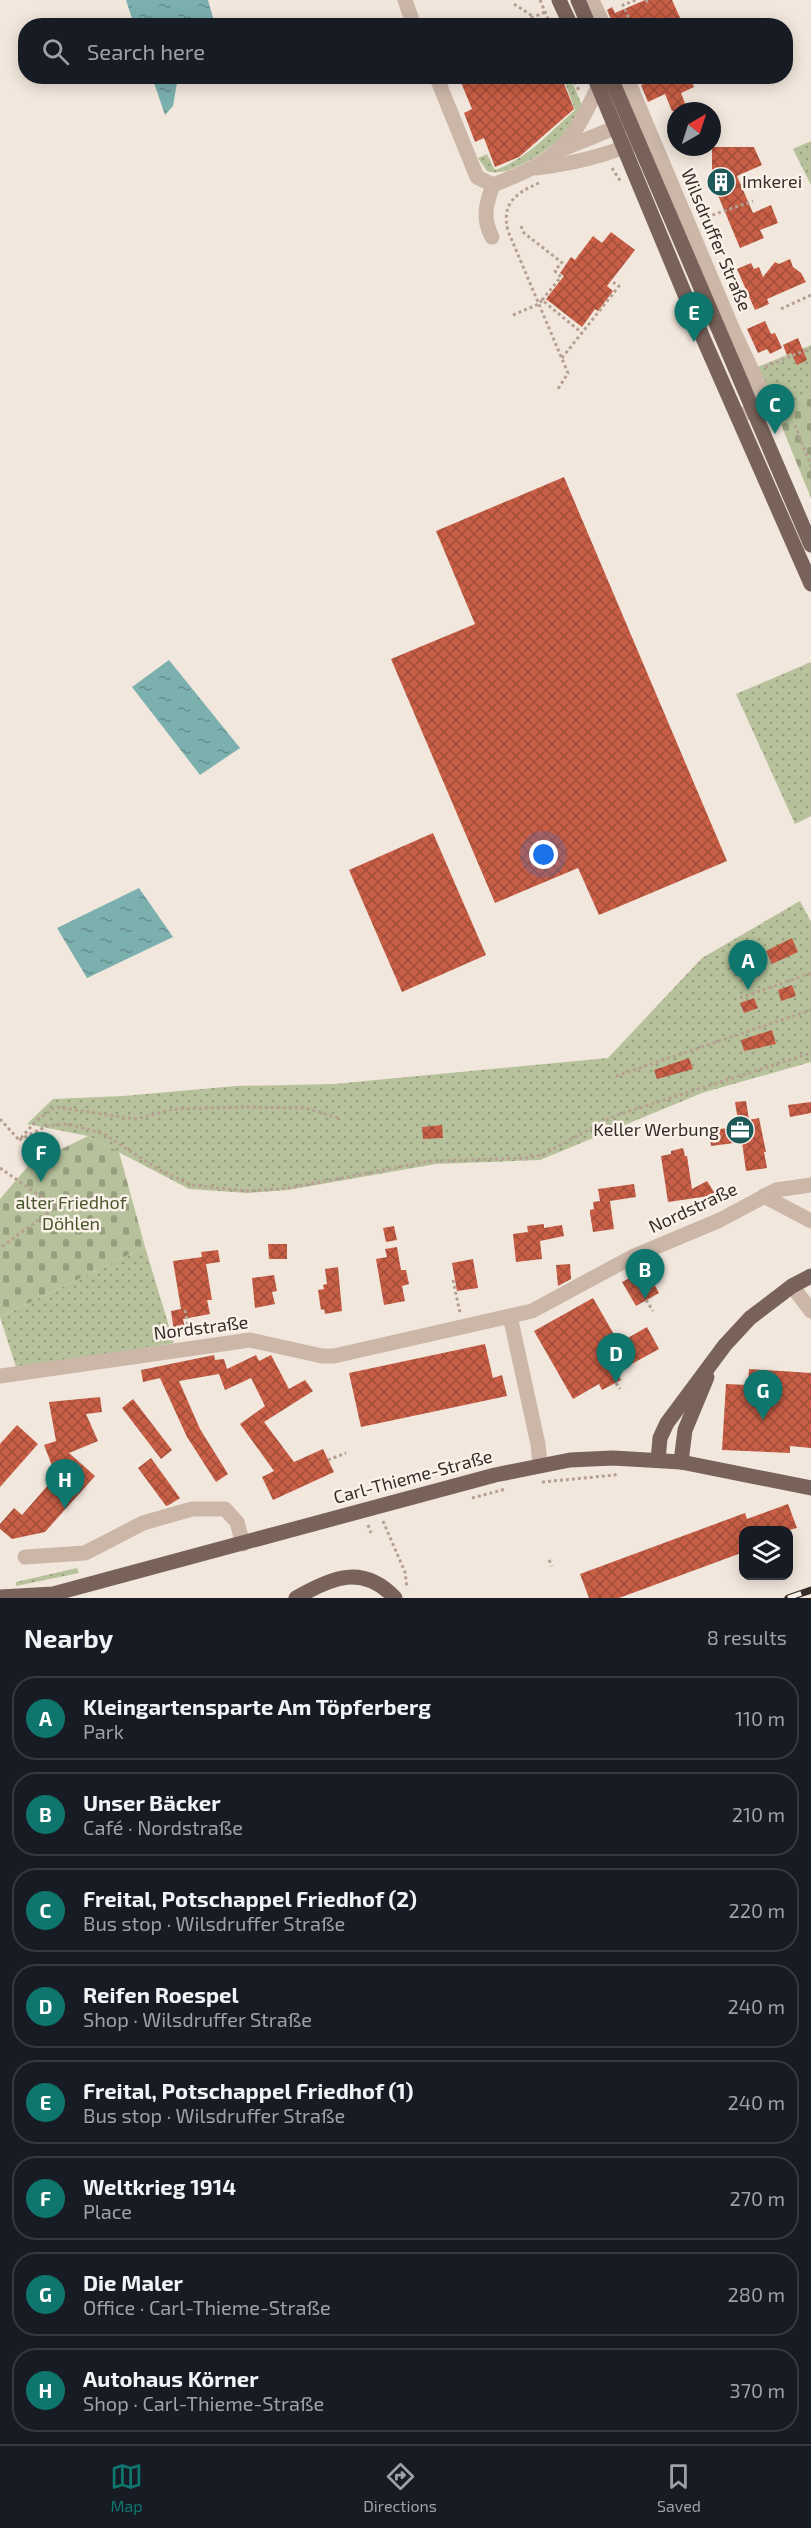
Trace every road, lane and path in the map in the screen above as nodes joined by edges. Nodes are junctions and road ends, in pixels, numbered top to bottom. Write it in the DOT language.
graph roads {
  1 [pos="405,0"];
  2 [pos="540,0"];
  3 [pos="559,0"];
  4 [pos="578,0"];
  5 [pos="592,0"];
  6 [pos="636,0"];
  7 [pos="514,4"];
  8 [pos="545,12"];
  9 [pos="534,16"];
  10 [pos="411,18"];
  11 [pos="529,18"];
  12 [pos="548,18"];
  13 [pos="567,18"];
  14 [pos="586,18"];
  15 [pos="600,18"];
  16 [pos="629,18"];
  17 [pos="439,84"];
  18 [pos="576,84"];
  19 [pos="599,84"];
  20 [pos="603,84"];
  21 [pos="629,84"];
  22 [pos="581,97"];
  23 [pos="623,125"];
  24 [pos="631,144"];
  25 [pos="559,151"];
  26 [pos="606,167"];
  27 [pos="536,168"];
  28 [pos="613,168"];
  29 [pos="548,180"];
  30 [pos="493,185"];
  31 [pos="753,201"];
  32 [pos="698,220"];
  33 [pos="521,226"];
  34 [pos="492,237"];
  35 [pos="561,263"];
  36 [pos="565,265"];
  37 [pos="612,280"];
  38 [pos="811,296"];
  39 [pos="540,302"];
  40 [pos="782,309"];
  41 [pos="513,315"];
  42 [pos="582,333"];
  43 [pos="811,348"];
  44 [pos="562,358"];
  45 [pos="757,371"];
  46 [pos="558,389"];
  47 [pos="746,414"];
  48 [pos="795,425"];
  49 [pos="811,466"];
  50 [pos="811,545"];
  51 [pos="811,584"];
  52 [pos="811,974"];
  53 [pos="740,998"];
  54 [pos="811,1010"];
  55 [pos="811,1053"];
  56 [pos="616,1076"];
  57 [pos="338,1118"];
  58 [pos="0,1119"];
  59 [pos="20,1140"];
  60 [pos="0,1168"];
  61 [pos="811,1185"];
  62 [pos="764,1196"];
  63 [pos="810,1218"];
  64 [pos="0,1248"];
  65 [pos="811,1276"];
  66 [pos="453,1280"];
  67 [pos="792,1286"];
  68 [pos="646,1300"];
  69 [pos="185,1310"];
  70 [pos="653,1311"];
  71 [pos="811,1311"];
  72 [pos="510,1316"];
  73 [pos="461,1322"];
  74 [pos="191,1340"];
  75 [pos="715,1360"];
  76 [pos="0,1376"];
  77 [pos="616,1383"];
  78 [pos="620,1389"];
  79 [pos="346,1453"];
  80 [pos="328,1460"];
  81 [pos="658,1460"];
  82 [pos="681,1462"];
  83 [pos="540,1466"];
  84 [pos="620,1470"];
  85 [pos="534,1484"];
  86 [pos="513,1487"];
  87 [pos="811,1488"];
  88 [pos="467,1499"];
  89 [pos="383,1521"];
  90 [pos="368,1525"];
  91 [pos="371,1533"];
  92 [pos="243,1544"];
  93 [pos="25,1557"];
  94 [pos="549,1560"];
  95 [pos="552,1566"];
  96 [pos="54,1596"];
  97 [pos="401,1596"];
  98 [pos="0,1597"];
  99 [pos="32,1597"];
  100 [pos="296,1598"];
  1 -- 10 [label="street"];
  2 -- 8 [label="path"];
  3 -- 13 [label="main road"];
  4 -- 14 [label="main road"];
  5 -- 15 [label="street"];
  6 -- 16 [label="path"];
  7 -- 9 [label="path"];
  8 -- 9 [label="path"];
  8 -- 12 [label="path"];
  9 -- 11 [label="path"];
  17 -- 30 [label="street"];
  18 -- 22 [label="path"];
  19 -- 25 [label="street"];
  20 -- 23 [label="main road"];
  21 -- 47 [label="street, Wilsdruffer Straße"];
  23 -- 24 [label="main road"];
  23 -- 25 [label="street"];
  24 -- 27 [label="street"];
  24 -- 47 [label="main road"];
  25 -- 27 [label="street"];
  26 -- 28 [label="path"];
  27 -- 30 [label="street"];
  29 -- 39 [label="path"];
  30 -- 34 [label="street"];
  31 -- 32 [label="path"];
  33 -- 35 [label="path"];
  35 -- 36 [label="path"];
  35 -- 39 [label="path"];
  37 -- 42 [label="path"];
  38 -- 40 [label="path"];
  39 -- 41 [label="path"];
  39 -- 42 [label="path"];
  39 -- 44 [label="path"];
  42 -- 44 [label="path"];
  43 -- 45 [label="path"];
  44 -- 46 [label="path"];
  47 -- 50 [label="main road"];
  47 -- 51 [label="main road"];
  48 -- 49 [label="path"];
  52 -- 53 [label="path"];
  54 -- 56 [label="path"];
  55 -- 59 [label="path"];
  57 -- 59 [label="path"];
  58 -- 59 [label="path"];
  60 -- 64 [label="path"];
  61 -- 62 [label="street, Nordstraße"];
  62 -- 63 [label="street, Nordstraße"];
  62 -- 72 [label="street, Nordstraße"];
  65 -- 67 [label="main road"];
  66 -- 73 [label="path"];
  67 -- 71 [label="street"];
  67 -- 75 [label="main road"];
  68 -- 70 [label="path"];
  69 -- 74 [label="path"];
  72 -- 76 [label="street, Nordstraße"];
  72 -- 83 [label="street"];
  75 -- 81 [label="main road"];
  75 -- 82 [label="main road"];
  77 -- 78 [label="path"];
  79 -- 80 [label="path"];
  81 -- 82 [label="main road, Carl-Thieme-Straße"];
  81 -- 83 [label="main road, Carl-Thieme-Straße"];
  82 -- 87 [label="main road, Carl-Thieme-Straße"];
  83 -- 92 [label="main road, Carl-Thieme-Straße"];
  84 -- 85 [label="path"];
  86 -- 88 [label="path"];
  89 -- 97 [label="path"];
  90 -- 91 [label="path"];
  92 -- 93 [label="street"];
  92 -- 96 [label="main road, Carl-Thieme-Straße"];
  94 -- 95 [label="path"];
  96 -- 99 [label="main road, Carl-Thieme-Straße"];
  97 -- 100 [label="main road"];
  98 -- 99 [label="main road, Carl-Thieme-Straße"];
}
